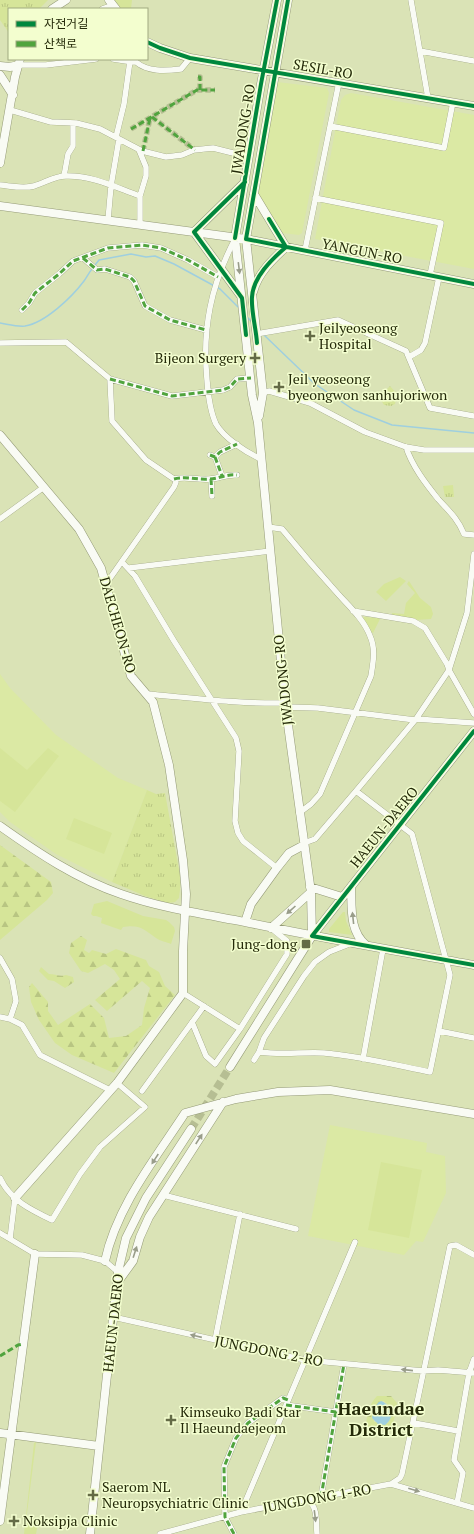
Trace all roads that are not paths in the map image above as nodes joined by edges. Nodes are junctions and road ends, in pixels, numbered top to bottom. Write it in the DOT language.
graph roads {
  1 [pos="66,0"];
  2 [pos="277,0"];
  3 [pos="288,0"];
  4 [pos="411,0"];
  5 [pos="54,8"];
  6 [pos="148,42"];
  7 [pos="420,52"];
  8 [pos="190,58"];
  9 [pos="79,60"];
  10 [pos="130,60"];
  11 [pos="474,61"];
  12 [pos="19,62"];
  13 [pos="45,62"];
  14 [pos="0,66"];
  15 [pos="264,70"];
  16 [pos="276,72"];
  17 [pos="0,75"];
  18 [pos="338,82"];
  19 [pos="13,95"];
  20 [pos="428,98"];
  21 [pos="453,102"];
  22 [pos="474,106"];
  23 [pos="10,110"];
  24 [pos="73,123"];
  25 [pos="330,126"];
  26 [pos="117,138"];
  27 [pos="139,150"];
  28 [pos="249,157"];
  29 [pos="0,163"];
  30 [pos="64,176"];
  31 [pos="245,182"];
  32 [pos="0,185"];
  33 [pos="112,186"];
  34 [pos="254,194"];
  35 [pos="140,196"];
  36 [pos="315,198"];
  37 [pos="0,206"];
  38 [pos="108,220"];
  39 [pos="140,225"];
  40 [pos="194,232"];
  41 [pos="235,238"];
  42 [pos="246,239"];
  43 [pos="286,247"];
  44 [pos="305,250"];
  45 [pos="83,258"];
  46 [pos="220,268"];
  47 [pos="434,276"];
  48 [pos="218,277"];
  49 [pos="474,284"];
  50 [pos="252,296"];
  51 [pos="242,298"];
  52 [pos="22,310"];
  53 [pos="206,330"];
  54 [pos="256,334"];
  55 [pos="0,343"];
  56 [pos="409,357"];
  57 [pos="250,378"];
  58 [pos="110,379"];
  59 [pos="208,392"];
  60 [pos="262,393"];
  61 [pos="474,416"];
  62 [pos="258,423"];
  63 [pos="0,435"];
  64 [pos="237,444"];
  65 [pos="406,447"];
  66 [pos="474,450"];
  67 [pos="261,459"];
  68 [pos="237,475"];
  69 [pos="222,476"];
  70 [pos="174,479"];
  71 [pos="211,479"];
  72 [pos="44,486"];
  73 [pos="212,496"];
  74 [pos="0,519"];
  75 [pos="268,527"];
  76 [pos="474,535"];
  77 [pos="270,550"];
  78 [pos="474,554"];
  79 [pos="122,562"];
  80 [pos="129,568"];
  81 [pos="106,584"];
  82 [pos="353,611"];
  83 [pos="449,670"];
  84 [pos="147,694"];
  85 [pos="212,700"];
  86 [pos="286,705"];
  87 [pos="355,712"];
  88 [pos="474,714"];
  89 [pos="416,719"];
  90 [pos="474,723"];
  91 [pos="473,735"];
  92 [pos="356,791"];
  93 [pos="299,813"];
  94 [pos="400,825"];
  95 [pos="0,826"];
  96 [pos="304,844"];
  97 [pos="277,868"];
  98 [pos="351,887"];
  99 [pos="310,890"];
  100 [pos="342,897"];
  101 [pos="184,911"];
  102 [pos="245,922"];
  103 [pos="271,928"];
  104 [pos="312,936"];
  105 [pos="352,943"];
  106 [pos="366,946"];
  107 [pos="383,949"];
  108 [pos="0,958"];
  109 [pos="446,960"];
  110 [pos="474,965"];
  111 [pos="183,993"];
  112 [pos="204,1006"];
  113 [pos="0,1017"];
  114 [pos="10,1019"];
  115 [pos="192,1022"];
  116 [pos="240,1029"];
  117 [pos="439,1031"];
  118 [pos="474,1038"];
  119 [pos="259,1052"];
  120 [pos="363,1059"];
  121 [pos="254,1060"];
  122 [pos="230,1067"];
  123 [pos="117,1083"];
  124 [pos="110,1090"];
  125 [pos="142,1091"];
  126 [pos="223,1102"];
  127 [pos="474,1114"];
  128 [pos="191,1129"];
  129 [pos="0,1178"];
  130 [pos="163,1196"];
  131 [pos="15,1198"];
  132 [pos="240,1214"];
  133 [pos="296,1229"];
  134 [pos="0,1233"];
  135 [pos="10,1239"];
  136 [pos="355,1242"];
  137 [pos="35,1254"];
  138 [pos="474,1255"];
  139 [pos="105,1261"];
  140 [pos="118,1272"];
  141 [pos="116,1285"];
  142 [pos="113,1317"];
  143 [pos="215,1340"];
  144 [pos="474,1359"];
  145 [pos="305,1360"];
  146 [pos="344,1364"];
  147 [pos="423,1371"];
  148 [pos="472,1373"];
  149 [pos="287,1403"];
  150 [pos="336,1412"];
  151 [pos="414,1423"];
  152 [pos="458,1431"];
  153 [pos="0,1433"];
  154 [pos="12,1434"];
  155 [pos="99,1446"];
  156 [pos="391,1484"];
  157 [pos="321,1497"];
  158 [pos="308,1500"];
  159 [pos="457,1503"];
  160 [pos="474,1508"];
  161 [pos="241,1512"];
  162 [pos="225,1517"];
  163 [pos="0,1521"];
  164 [pos="90,1534"];
  165 [pos="160,1534"];
  166 [pos="234,1534"];
  167 [pos="317,1534"];
  1 -- 5 [label="main road"];
  2 -- 15 [label="main road, JWADONG-RO"];
  3 -- 16 [label="main road, JWADONG-RO"];
  4 -- 7 [label="street"];
  6 -- 8 [label="main road, SESIL-RO"];
  7 -- 11 [label="street"];
  7 -- 20 [label="street"];
  8 -- 10 [label="street"];
  8 -- 15 [label="main road, SESIL-RO"];
  9 -- 13 [label="street"];
  10 -- 26 [label="street"];
  12 -- 13 [label="street"];
  12 -- 14 [label="main road"];
  12 -- 19 [label="main road"];
  15 -- 16 [label="main road, SESIL-RO"];
  15 -- 28 [label="main road, JWADONG-RO"];
  16 -- 18 [label="main road, SESIL-RO"];
  16 -- 34 [label="main road, JWADONG-RO"];
  17 -- 19 [label="main road"];
  18 -- 20 [label="main road, SESIL-RO"];
  18 -- 25 [label="street"];
  19 -- 23 [label="main road"];
  20 -- 21 [label="main road, SESIL-RO"];
  21 -- 22 [label="main road, SESIL-RO"];
  21 -- 25 [label="street"];
  23 -- 24 [label="street"];
  23 -- 29 [label="main road"];
  24 -- 26 [label="street"];
  24 -- 30 [label="street"];
  25 -- 36 [label="street"];
  26 -- 27 [label="street"];
  26 -- 33 [label="street"];
  27 -- 28 [label="street"];
  27 -- 35 [label="street"];
  28 -- 31 [label="main road, JWADONG-RO"];
  30 -- 32 [label="street"];
  30 -- 33 [label="street"];
  31 -- 40 [label="main road"];
  31 -- 41 [label="main road, JWADONG-RO"];
  33 -- 35 [label="street"];
  33 -- 38 [label="street"];
  34 -- 42 [label="main road, JWADONG-RO"];
  34 -- 43 [label="main road"];
  35 -- 39 [label="street"];
  36 -- 44 [label="street"];
  36 -- 47 [label="street"];
  37 -- 38 [label="main road, YANGUN-RO"];
  38 -- 39 [label="main road, YANGUN-RO"];
  39 -- 40 [label="main road, YANGUN-RO"];
  40 -- 41 [label="main road, YANGUN-RO"];
  40 -- 46 [label="main road"];
  41 -- 42 [label="main road, YANGUN-RO"];
  41 -- 46 [label="street"];
  41 -- 51 [label="main road, JWADONG-RO, one-way"];
  42 -- 43 [label="main road, YANGUN-RO"];
  42 -- 50 [label="main road, JWADONG-RO"];
  43 -- 44 [label="main road, YANGUN-RO"];
  43 -- 50 [label="main road"];
  44 -- 47 [label="main road, YANGUN-RO"];
  45 -- 48 [label="street"];
  45 -- 52 [label="street"];
  45 -- 53 [label="street"];
  46 -- 48 [label="street"];
  46 -- 51 [label="main road"];
  47 -- 49 [label="main road, YANGUN-RO"];
  47 -- 56 [label="street"];
  48 -- 53 [label="street"];
  50 -- 54 [label="main road, JWADONG-RO"];
  51 -- 57 [label="main road, JWADONG-RO"];
  53 -- 59 [label="street"];
  54 -- 56 [label="street"];
  54 -- 60 [label="main road, JWADONG-RO"];
  55 -- 58 [label="street"];
  56 -- 61 [label="street"];
  57 -- 59 [label="street"];
  57 -- 62 [label="main road, JWADONG-RO"];
  58 -- 59 [label="street"];
  58 -- 70 [label="street"];
  59 -- 64 [label="street"];
  60 -- 62 [label="main road, JWADONG-RO"];
  60 -- 65 [label="street"];
  62 -- 67 [label="main road, JWADONG-RO"];
  63 -- 72 [label="main road, DAECHEON-RO"];
  64 -- 67 [label="street"];
  64 -- 69 [label="street"];
  65 -- 66 [label="street"];
  65 -- 76 [label="street"];
  67 -- 75 [label="main road, JWADONG-RO"];
  68 -- 69 [label="street"];
  69 -- 71 [label="street"];
  70 -- 71 [label="street"];
  70 -- 79 [label="street"];
  71 -- 73 [label="street"];
  72 -- 74 [label="street"];
  72 -- 81 [label="main road, DAECHEON-RO"];
  75 -- 77 [label="main road, JWADONG-RO"];
  75 -- 82 [label="street"];
  77 -- 80 [label="street"];
  77 -- 86 [label="main road, JWADONG-RO"];
  78 -- 83 [label="street"];
  79 -- 80 [label="street"];
  79 -- 81 [label="street"];
  80 -- 85 [label="street"];
  81 -- 84 [label="main road, DAECHEON-RO"];
  82 -- 83 [label="street"];
  82 -- 87 [label="street"];
  83 -- 88 [label="street"];
  83 -- 89 [label="street"];
  84 -- 85 [label="street"];
  84 -- 101 [label="main road, DAECHEON-RO"];
  85 -- 86 [label="street"];
  85 -- 97 [label="street"];
  86 -- 87 [label="street"];
  86 -- 93 [label="main road, JWADONG-RO"];
  87 -- 89 [label="street"];
  87 -- 93 [label="street"];
  89 -- 90 [label="street"];
  89 -- 92 [label="street"];
  91 -- 94 [label="main road, HAEUN-DAERO"];
  92 -- 94 [label="street"];
  92 -- 96 [label="street"];
  93 -- 96 [label="main road, JWADONG-RO"];
  94 -- 98 [label="main road, HAEUN-DAERO"];
  94 -- 109 [label="street"];
  95 -- 101 [label="main road"];
  96 -- 97 [label="main road"];
  96 -- 99 [label="main road, JWADONG-RO"];
  97 -- 102 [label="main road"];
  98 -- 100 [label="main road, HAEUN-DAERO"];
  106 -- 98 [label="main road, one-way"];
  99 -- 100 [label="main road"];
  99 -- 103 [label="main road, one-way"];
  99 -- 104 [label="main road, JWADONG-RO"];
  100 -- 104 [label="main road, HAEUN-DAERO"];
  101 -- 102 [label="main road"];
  101 -- 111 [label="main road, DAECHEON-RO"];
  102 -- 103 [label="main road"];
  103 -- 104 [label="main road"];
  103 -- 116 [label="street"];
  104 -- 105 [label="main road"];
  104 -- 122 [label="main road, HAEUN-DAERO"];
  105 -- 106 [label="main road"];
  105 -- 119 [label="street"];
  106 -- 107 [label="main road"];
  107 -- 109 [label="main road"];
  107 -- 120 [label="street"];
  108 -- 114 [label="street"];
  109 -- 110 [label="main road"];
  109 -- 117 [label="street"];
  111 -- 112 [label="street"];
  111 -- 123 [label="main road"];
  112 -- 115 [label="street"];
  112 -- 116 [label="street"];
  113 -- 114 [label="street"];
  114 -- 124 [label="street"];
  115 -- 116 [label="street"];
  115 -- 125 [label="street"];
  117 -- 118 [label="street"];
  117 -- 120 [label="street"];
  119 -- 120 [label="street"];
  119 -- 121 [label="street"];
  123 -- 124 [label="main road"];
  123 -- 131 [label="street"];
  124 -- 131 [label="main road"];
  126 -- 127 [label="main road"];
  130 -- 126 [label="main road, one-way"];
  126 -- 139 [label="main road, one-way"];
  128 -- 140 [label="main road, HAEUN-DAERO"];
  129 -- 131 [label="street"];
  130 -- 132 [label="street"];
  141 -- 130 [label="main road, one-way"];
  131 -- 135 [label="street"];
  132 -- 133 [label="street"];
  132 -- 143 [label="street"];
  134 -- 135 [label="street"];
  135 -- 137 [label="street"];
  136 -- 145 [label="street"];
  137 -- 139 [label="street"];
  137 -- 154 [label="main road"];
  138 -- 147 [label="street"];
  139 -- 140 [label="street"];
  140 -- 141 [label="main road, HAEUN-DAERO"];
  141 -- 142 [label="main road, HAEUN-DAERO"];
  143 -- 142 [label="street, JUNGDONG 2-RO, one-way"];
  142 -- 155 [label="main road, HAEUN-DAERO"];
  143 -- 145 [label="street, JUNGDONG 2-RO"];
  144 -- 148 [label="street"];
  145 -- 146 [label="street, JUNGDONG 2-RO"];
  145 -- 149 [label="street"];
  147 -- 146 [label="street, JUNGDONG 2-RO, one-way"];
  146 -- 150 [label="street"];
  147 -- 148 [label="street, JUNGDONG 2-RO"];
  147 -- 151 [label="street"];
  148 -- 152 [label="street"];
  149 -- 150 [label="street"];
  149 -- 161 [label="street"];
  149 -- 162 [label="street"];
  150 -- 157 [label="street"];
  151 -- 152 [label="street"];
  151 -- 156 [label="street"];
  152 -- 159 [label="street"];
  153 -- 154 [label="main road"];
  154 -- 155 [label="main road"];
  154 -- 163 [label="main road"];
  155 -- 164 [label="main road, HAEUN-DAERO"];
  156 -- 157 [label="street, JUNGDONG 1-RO"];
  156 -- 159 [label="street, JUNGDONG 1-RO, one-way"];
  157 -- 158 [label="street, JUNGDONG 1-RO"];
  158 -- 161 [label="street, JUNGDONG 1-RO"];
  158 -- 167 [label="street, one-way"];
  159 -- 160 [label="street, JUNGDONG 1-RO"];
  161 -- 162 [label="street, JUNGDONG 1-RO"];
  162 -- 165 [label="street, JUNGDONG 1-RO"];
  162 -- 166 [label="street"];
}
